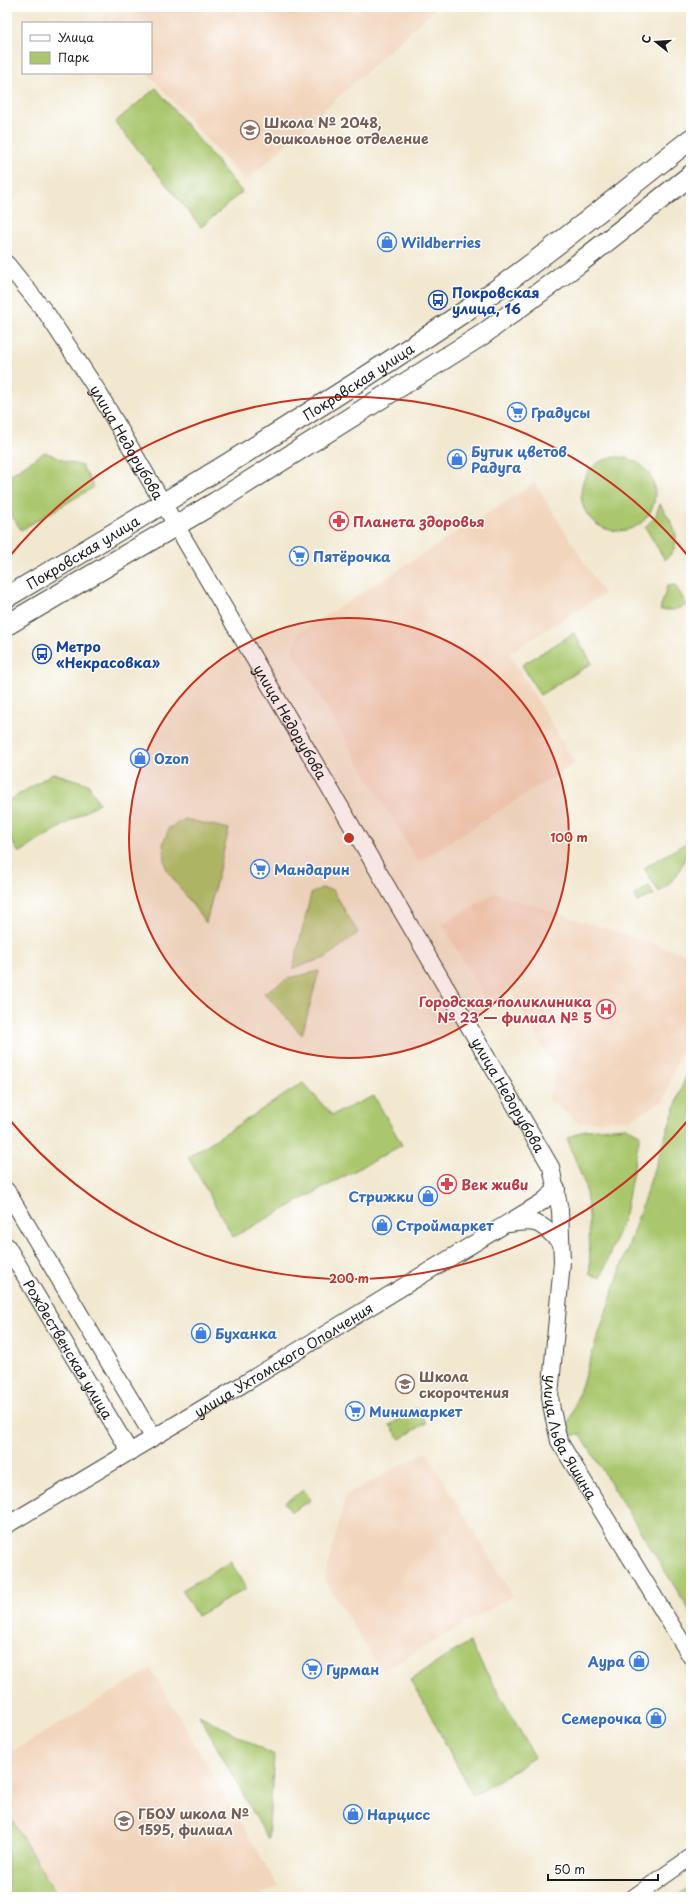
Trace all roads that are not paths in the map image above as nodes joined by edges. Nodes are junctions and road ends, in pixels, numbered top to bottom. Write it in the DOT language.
graph roads {
  1 [pos="691,139"];
  2 [pos="691,175"];
  3 [pos="7,264"];
  4 [pos="163,504"];
  5 [pos="175,525"];
  6 [pos="7,597"];
  7 [pos="7,625"];
  8 [pos="557,1189"];
  9 [pos="7,1191"];
  10 [pos="504,1225"];
  11 [pos="561,1243"];
  12 [pos="7,1246"];
  13 [pos="153,1437"];
  14 [pos="130,1452"];
  15 [pos="7,1525"];
  16 [pos="691,1657"];
  17 [pos="691,1857"];
  18 [pos="634,1897"];
  1 -- 4 [label="main road, Покровская улица"];
  2 -- 5 [label="main road, Покровская улица"];
  3 -- 4 [label="street, улица Недорубова"];
  4 -- 5 [label="street, улица Недорубова"];
  4 -- 6 [label="main road, Покровская улица"];
  5 -- 7 [label="main road, Покровская улица"];
  5 -- 8 [label="street, улица Недорубова"];
  8 -- 10 [label="street, улица Ухтомского Ополчения"];
  8 -- 11 [label="street, улица Льва Яшина"];
  9 -- 13 [label="street"];
  10 -- 11 [label="street"];
  10 -- 13 [label="street, улица Ухтомского Ополчения"];
  11 -- 16 [label="street, улица Льва Яшина"];
  12 -- 14 [label="street, Рождественская улица"];
  13 -- 14 [label="street, улица Ухтомского Ополчения"];
  14 -- 15 [label="street, улица Ухтомского Ополчения"];
  17 -- 18 [label="street"];
}
